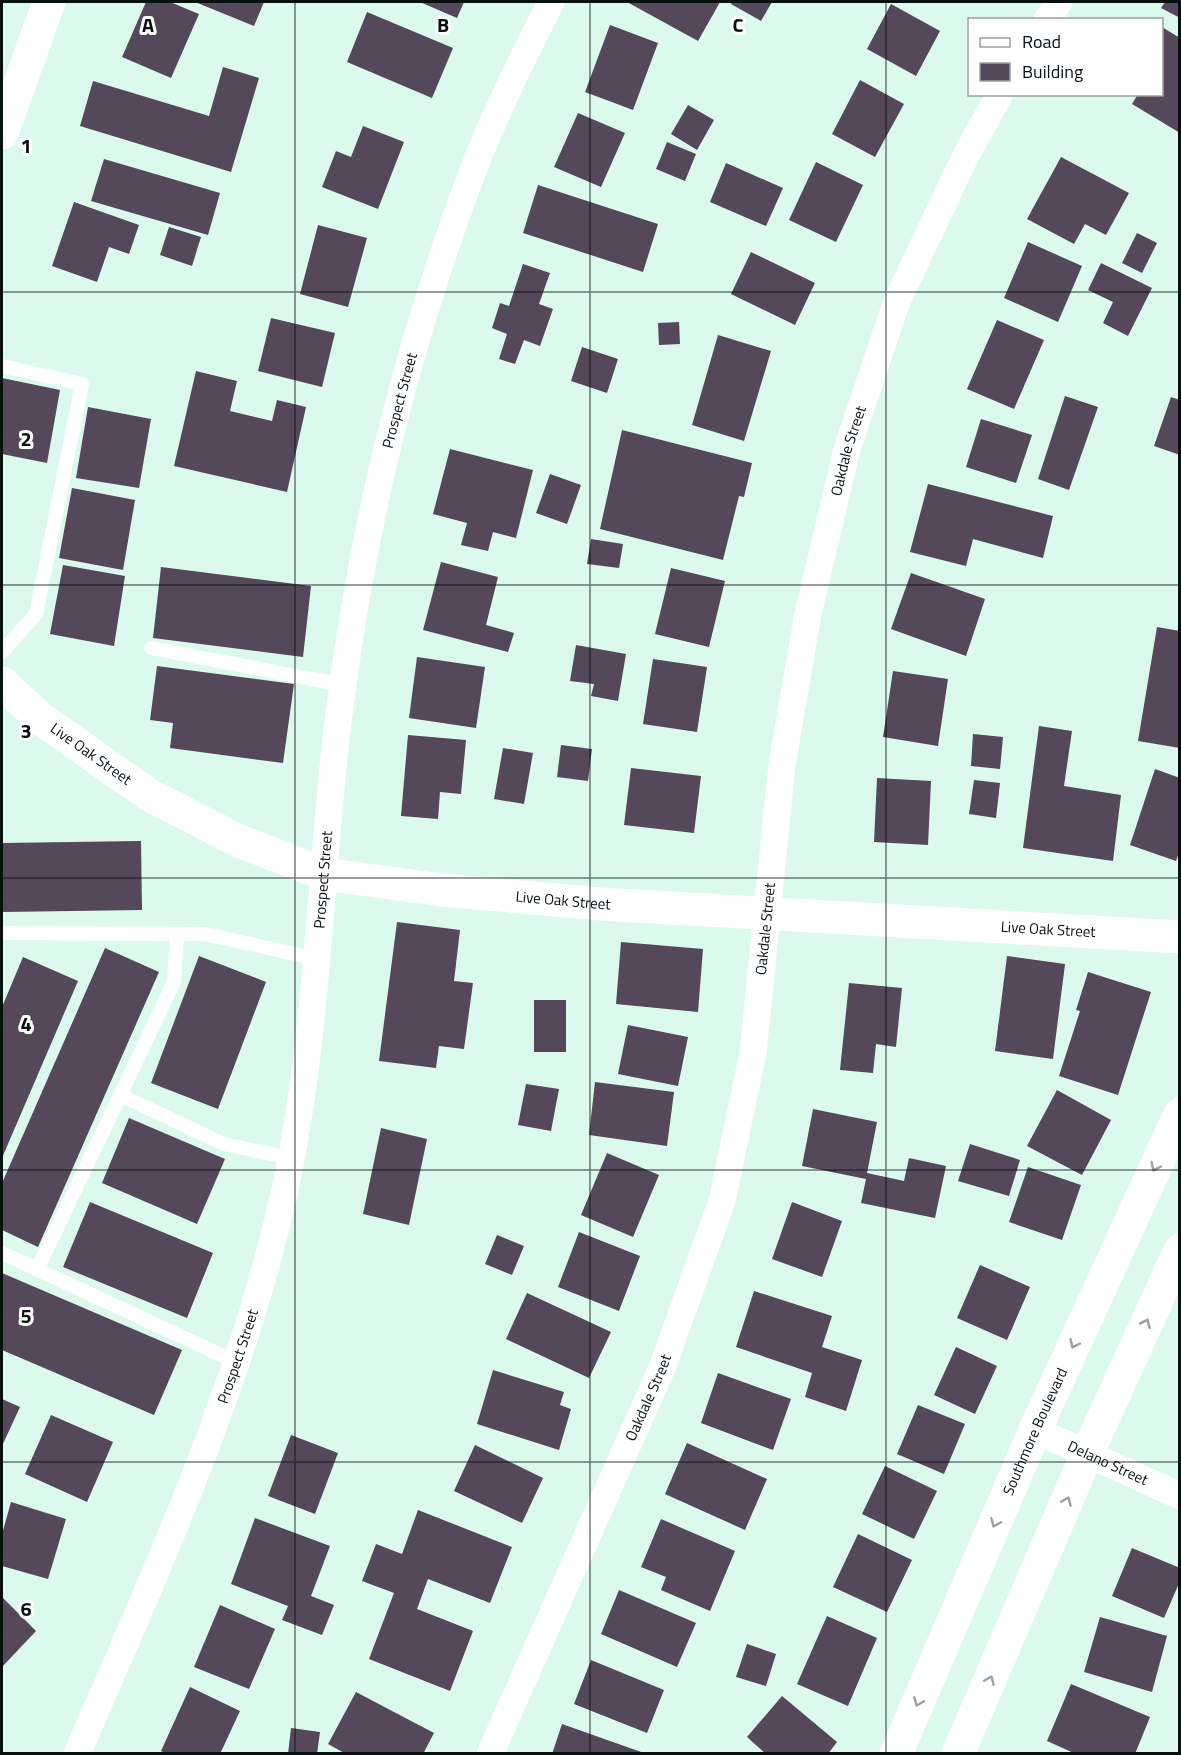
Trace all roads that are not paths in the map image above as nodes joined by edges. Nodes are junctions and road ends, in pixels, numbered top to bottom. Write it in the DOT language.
graph roads {
  1 [pos="49,2"];
  2 [pos="551,2"];
  3 [pos="1059,2"];
  4 [pos="1048,18"];
  5 [pos="999,96"];
  6 [pos="2,133"];
  7 [pos="2,366"];
  8 [pos="151,648"];
  9 [pos="2,652"];
  10 [pos="2,683"];
  11 [pos="342,685"];
  12 [pos="324,874"];
  13 [pos="766,914"];
  14 [pos="2,933"];
  15 [pos="177,934"];
  16 [pos="1179,937"];
  17 [pos="317,959"];
  18 [pos="120,1095"];
  19 [pos="1179,1114"];
  20 [pos="290,1158"];
  21 [pos="1179,1250"];
  22 [pos="2,1253"];
  23 [pos="37,1270"];
  24 [pos="236,1362"];
  25 [pos="1035,1430"];
  26 [pos="1087,1454"];
  27 [pos="1179,1496"];
  28 [pos="77,1754"];
  29 [pos="490,1754"];
  30 [pos="896,1754"];
  31 [pos="958,1754"];
  1 -- 6 [label="street"];
  2 -- 11 [label="street, Prospect Street"];
  3 -- 4 [label="street"];
  5 -- 13 [label="street, Oakdale Street"];
  7 -- 9 [label="lane"];
  8 -- 11 [label="lane"];
  10 -- 12 [label="street, Live Oak Street"];
  11 -- 12 [label="street, Prospect Street"];
  12 -- 13 [label="street, Live Oak Street"];
  12 -- 17 [label="street, Prospect Street"];
  13 -- 16 [label="street, Live Oak Street"];
  13 -- 29 [label="street, Oakdale Street"];
  14 -- 15 [label="lane"];
  15 -- 17 [label="lane"];
  15 -- 18 [label="lane"];
  17 -- 20 [label="street, Prospect Street"];
  18 -- 20 [label="lane"];
  18 -- 23 [label="lane"];
  19 -- 25 [label="street, Southmore Boulevard, one-way"];
  20 -- 24 [label="street, Prospect Street"];
  26 -- 21 [label="street, one-way"];
  22 -- 23 [label="lane"];
  23 -- 24 [label="lane"];
  24 -- 28 [label="street, Prospect Street"];
  25 -- 26 [label="street, Delano Street"];
  25 -- 30 [label="street, Southmore Boulevard, one-way"];
  26 -- 27 [label="street, Delano Street"];
  31 -- 26 [label="street, one-way"];
}
